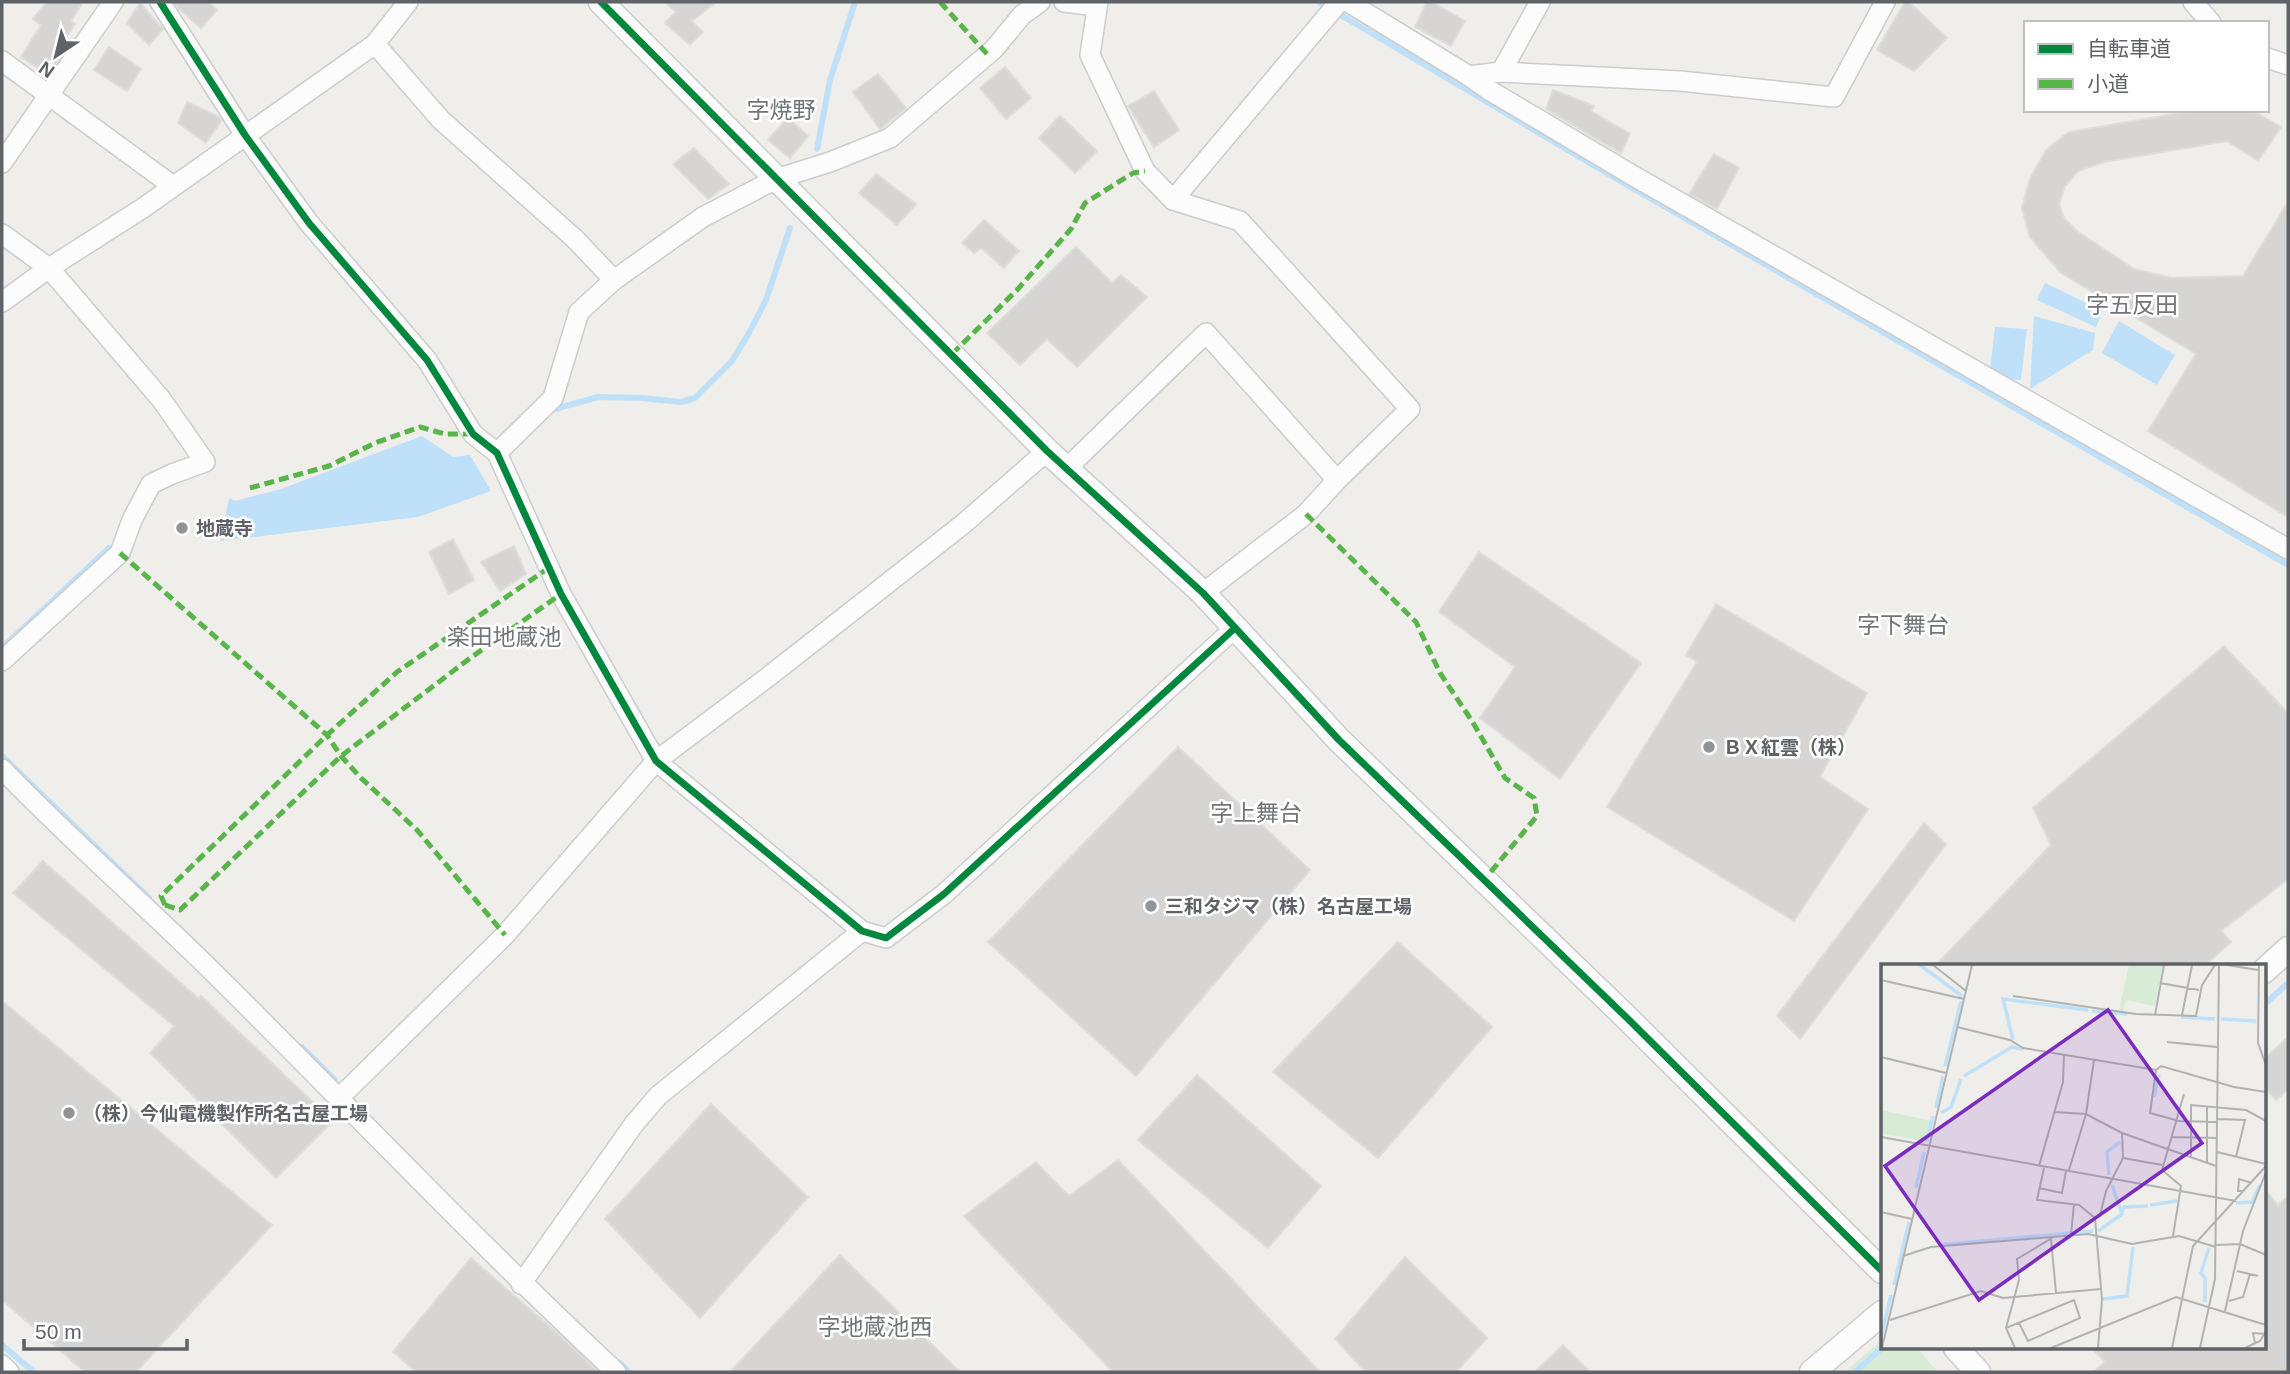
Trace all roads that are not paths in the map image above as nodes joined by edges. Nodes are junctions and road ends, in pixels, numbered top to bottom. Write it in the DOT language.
graph roads {
  1 [pos="113,2"];
  2 [pos="160,2"];
  3 [pos="408,2"];
  4 [pos="601,2"];
  5 [pos="1040,2"];
  6 [pos="1064,2"];
  7 [pos="1339,2"];
  8 [pos="1348,2"];
  9 [pos="1541,2"];
  10 [pos="1885,2"];
  11 [pos="2193,2"];
  12 [pos="1097,4"];
  13 [pos="2209,21"];
  14 [pos="375,44"];
  15 [pos="2269,59"];
  16 [pos="2,61"];
  17 [pos="2288,65"];
  18 [pos="1501,72"];
  19 [pos="1469,75"];
  20 [pos="48,95"];
  21 [pos="245,135"];
  22 [pos="2,163"];
  23 [pos="776,179"];
  24 [pos="173,186"];
  25 [pos="1173,200"];
  26 [pos="2,234"];
  27 [pos="49,268"];
  28 [pos="614,280"];
  29 [pos="2,302"];
  30 [pos="1047,451"];
  31 [pos="497,453"];
  32 [pos="1067,468"];
  33 [pos="1337,480"];
  34 [pos="2288,549"];
  35 [pos="1203,593"];
  36 [pos="1235,628"];
  37 [pos="2,661"];
  38 [pos="656,761"];
  39 [pos="2,769"];
  40 [pos="862,930"];
  41 [pos="2288,949"];
  42 [pos="2266,969"];
  43 [pos="339,1098"];
  44 [pos="1881,1271"];
  45 [pos="520,1283"];
  46 [pos="1881,1314"];
  47 [pos="1958,1350"];
  48 [pos="2,1365"];
  49 [pos="9,1372"];
  50 [pos="616,1372"];
  51 [pos="1812,1372"];
  52 [pos="1978,1372"];
  1 -- 20 [label="street"];
  2 -- 21 [label="street"];
  3 -- 14 [label="street"];
  4 -- 23 [label="street"];
  5 -- 23 [label="street"];
  6 -- 12 [label="street"];
  7 -- 25 [label="street"];
  8 -- 19 [label="street"];
  9 -- 18 [label="street"];
  10 -- 18 [label="street"];
  11 -- 13 [label="street"];
  12 -- 25 [label="street"];
  14 -- 21 [label="street"];
  14 -- 28 [label="street"];
  15 -- 17 [label="street"];
  16 -- 20 [label="street"];
  18 -- 19 [label="street"];
  19 -- 34 [label="street"];
  20 -- 22 [label="street"];
  20 -- 24 [label="street"];
  21 -- 24 [label="street"];
  21 -- 31 [label="street"];
  23 -- 28 [label="street"];
  23 -- 30 [label="street"];
  24 -- 27 [label="street"];
  25 -- 33 [label="street"];
  26 -- 27 [label="street"];
  27 -- 29 [label="street"];
  27 -- 37 [label="street"];
  28 -- 31 [label="street"];
  30 -- 32 [label="street"];
  30 -- 38 [label="street"];
  31 -- 38 [label="street"];
  32 -- 33 [label="street"];
  32 -- 35 [label="street"];
  33 -- 35 [label="street"];
  35 -- 36 [label="street"];
  36 -- 40 [label="street"];
  36 -- 44 [label="street"];
  38 -- 40 [label="street"];
  38 -- 43 [label="street"];
  39 -- 43 [label="street"];
  40 -- 45 [label="street"];
  41 -- 42 [label="street"];
  43 -- 45 [label="street"];
  45 -- 50 [label="street"];
  46 -- 51 [label="street"];
  47 -- 52 [label="street"];
  48 -- 49 [label="street"];
}
